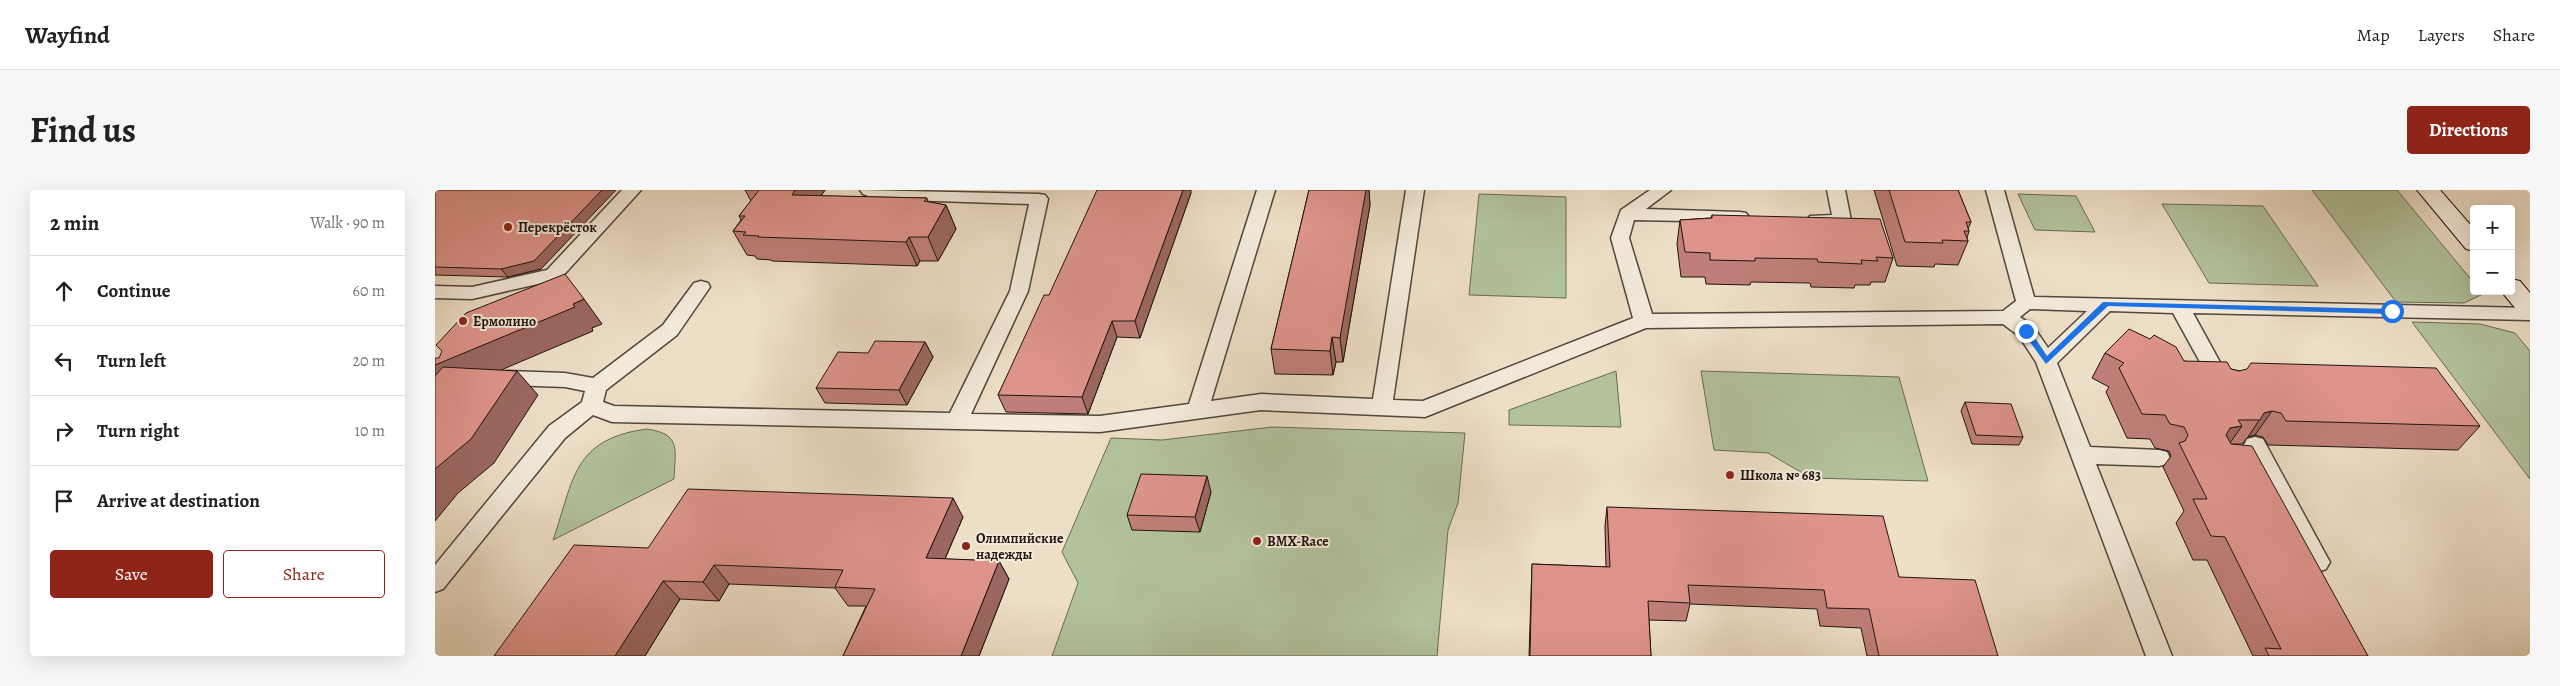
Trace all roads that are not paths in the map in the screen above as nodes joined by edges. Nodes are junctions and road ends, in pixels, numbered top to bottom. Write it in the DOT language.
graph roads {
  1 [pos="632,190"];
  2 [pos="869,190"];
  3 [pos="1266,190"];
  4 [pos="1415,190"];
  5 [pos="1662,190"];
  6 [pos="1836,190"];
  7 [pos="1995,190"];
  8 [pos="2428,190"];
  9 [pos="1041,194"];
  10 [pos="1627,214"];
  11 [pos="1754,218"];
  12 [pos="1803,219"];
  13 [pos="2470,239"];
  14 [pos="701,287"];
  15 [pos="435,292"];
  16 [pos="2515,292"];
  17 [pos="2026,303"];
  18 [pos="2106,304"];
  19 [pos="2179,306"];
  20 [pos="2530,309"];
  21 [pos="2530,314"];
  22 [pos="2007,317"];
  23 [pos="1644,322"];
  24 [pos="2046,361"];
  25 [pos="507,378"];
  26 [pos="2223,386"];
  27 [pos="594,396"];
  28 [pos="1382,407"];
  29 [pos="1198,410"];
  30 [pos="957,422"];
  31 [pos="2082,455"];
  32 [pos="2159,458"];
  33 [pos="2239,461"];
  34 [pos="2319,562"];
  35 [pos="435,582"];
  36 [pos="2159,656"];
  1 -- 15 [label="lane"];
  2 -- 9 [label="lane"];
  3 -- 29 [label="lane"];
  4 -- 28 [label="lane"];
  5 -- 10 [label="lane"];
  6 -- 12 [label="lane"];
  7 -- 17 [label="lane"];
  8 -- 13 [label="street"];
  9 -- 30 [label="lane"];
  10 -- 11 [label="lane"];
  10 -- 23 [label="lane"];
  14 -- 27 [label="lane"];
  16 -- 20 [label="street"];
  17 -- 18 [label="lane"];
  17 -- 22 [label="lane"];
  18 -- 19 [label="lane"];
  18 -- 24 [label="lane"];
  19 -- 21 [label="lane"];
  19 -- 26 [label="lane"];
  22 -- 23 [label="lane"];
  22 -- 24 [label="lane"];
  23 -- 28 [label="lane"];
  24 -- 31 [label="lane"];
  25 -- 27 [label="lane"];
  27 -- 30 [label="lane"];
  27 -- 35 [label="lane"];
  28 -- 29 [label="lane"];
  29 -- 30 [label="lane"];
  31 -- 32 [label="lane"];
  31 -- 36 [label="lane"];
  33 -- 34 [label="lane"];
}
